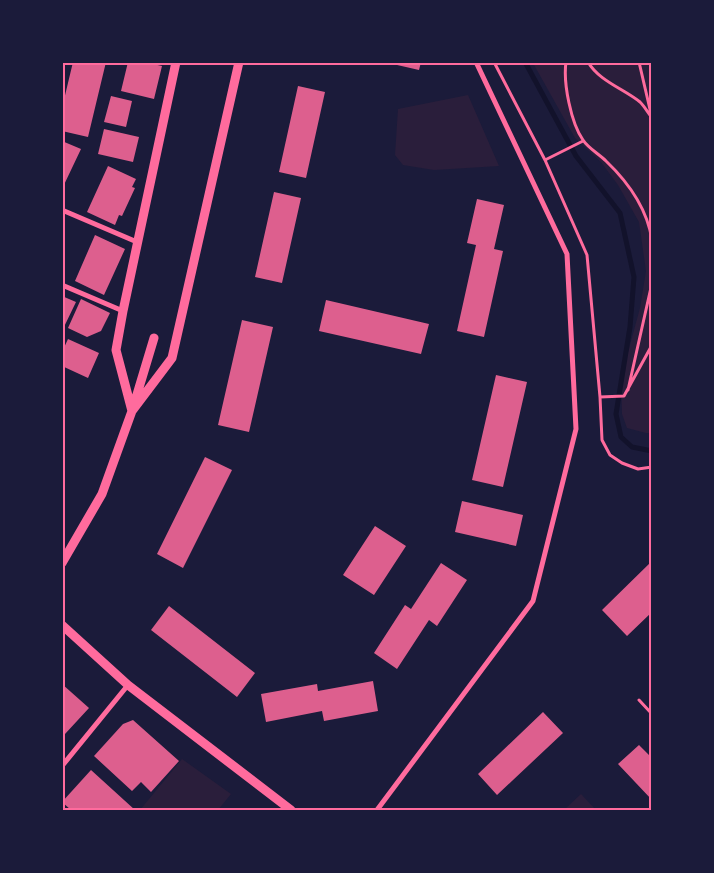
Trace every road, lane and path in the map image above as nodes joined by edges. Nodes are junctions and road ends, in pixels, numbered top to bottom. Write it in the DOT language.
graph roads {
  1 [pos="176,62"];
  2 [pos="239,62"];
  3 [pos="476,62"];
  4 [pos="566,62"];
  5 [pos="588,62"];
  6 [pos="638,62"];
  7 [pos="651,116"];
  8 [pos="583,141"];
  9 [pos="545,160"];
  10 [pos="62,210"];
  11 [pos="652,240"];
  12 [pos="137,242"];
  13 [pos="652,284"];
  14 [pos="62,285"];
  15 [pos="122,311"];
  16 [pos="154,338"];
  17 [pos="652,345"];
  18 [pos="628,390"];
  19 [pos="600,398"];
  20 [pos="132,411"];
  21 [pos="62,563"];
  22 [pos="62,625"];
  23 [pos="128,685"];
  24 [pos="639,700"];
  25 [pos="652,714"];
  26 [pos="62,766"];
  27 [pos="291,810"];
  28 [pos="377,810"];
  1 -- 12 [label="street"];
  2 -- 20 [label="street"];
  3 -- 28 [label="street"];
  4 -- 8 [label="path"];
  5 -- 7 [label="path"];
  6 -- 7 [label="path"];
  8 -- 9 [label="path"];
  8 -- 11 [label="path"];
  10 -- 12 [label="street"];
  12 -- 15 [label="street"];
  13 -- 18 [label="path"];
  14 -- 15 [label="street"];
  15 -- 20 [label="street"];
  16 -- 20 [label="street"];
  17 -- 18 [label="path"];
  18 -- 19 [label="path"];
  20 -- 21 [label="street"];
  22 -- 23 [label="street"];
  23 -- 26 [label="street"];
  23 -- 27 [label="street"];
  24 -- 25 [label="path"];
}
